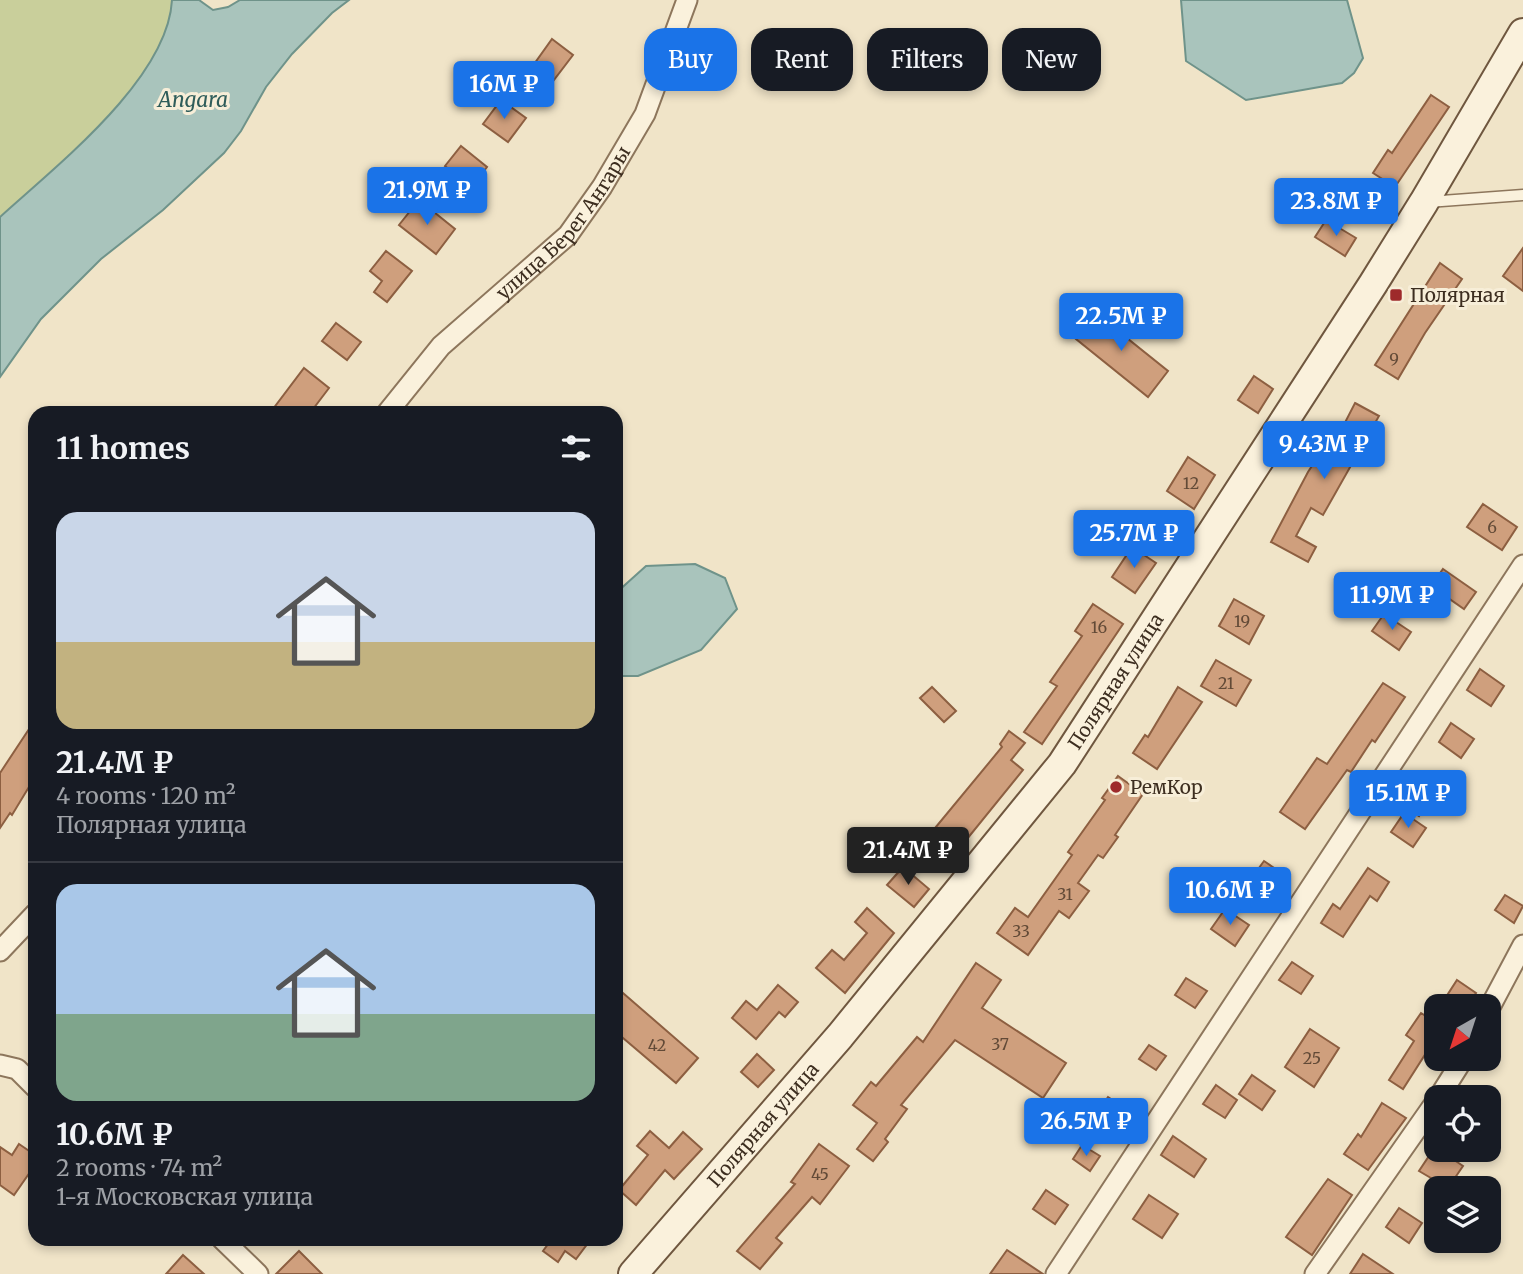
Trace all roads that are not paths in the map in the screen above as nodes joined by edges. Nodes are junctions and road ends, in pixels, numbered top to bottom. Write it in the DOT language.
graph roads {
  1 [pos="687,0"];
  2 [pos="1523,33"];
  3 [pos="1523,195"];
  4 [pos="1424,202"];
  5 [pos="393,406"];
  6 [pos="1523,565"];
  7 [pos="28,921"];
  8 [pos="1523,945"];
  9 [pos="0,951"];
  10 [pos="1497,994"];
  11 [pos="0,1049"];
  12 [pos="8,1067"];
  13 [pos="28,1082"];
  14 [pos="1424,1119"];
  15 [pos="229,1246"];
  16 [pos="258,1274"];
  17 [pos="633,1274"];
  18 [pos="1056,1274"];
  19 [pos="1315,1274"];
  1 -- 5 [label="street, улица Берег Ангары"];
  2 -- 4 [label="main road, Полярная улица"];
  3 -- 4 [label="lane"];
  4 -- 17 [label="main road, Полярная улица"];
  6 -- 18 [label="street"];
  7 -- 9 [label="street"];
  8 -- 10 [label="street"];
  11 -- 12 [label="street"];
  12 -- 13 [label="street"];
  14 -- 19 [label="street"];
  15 -- 16 [label="street"];
}
